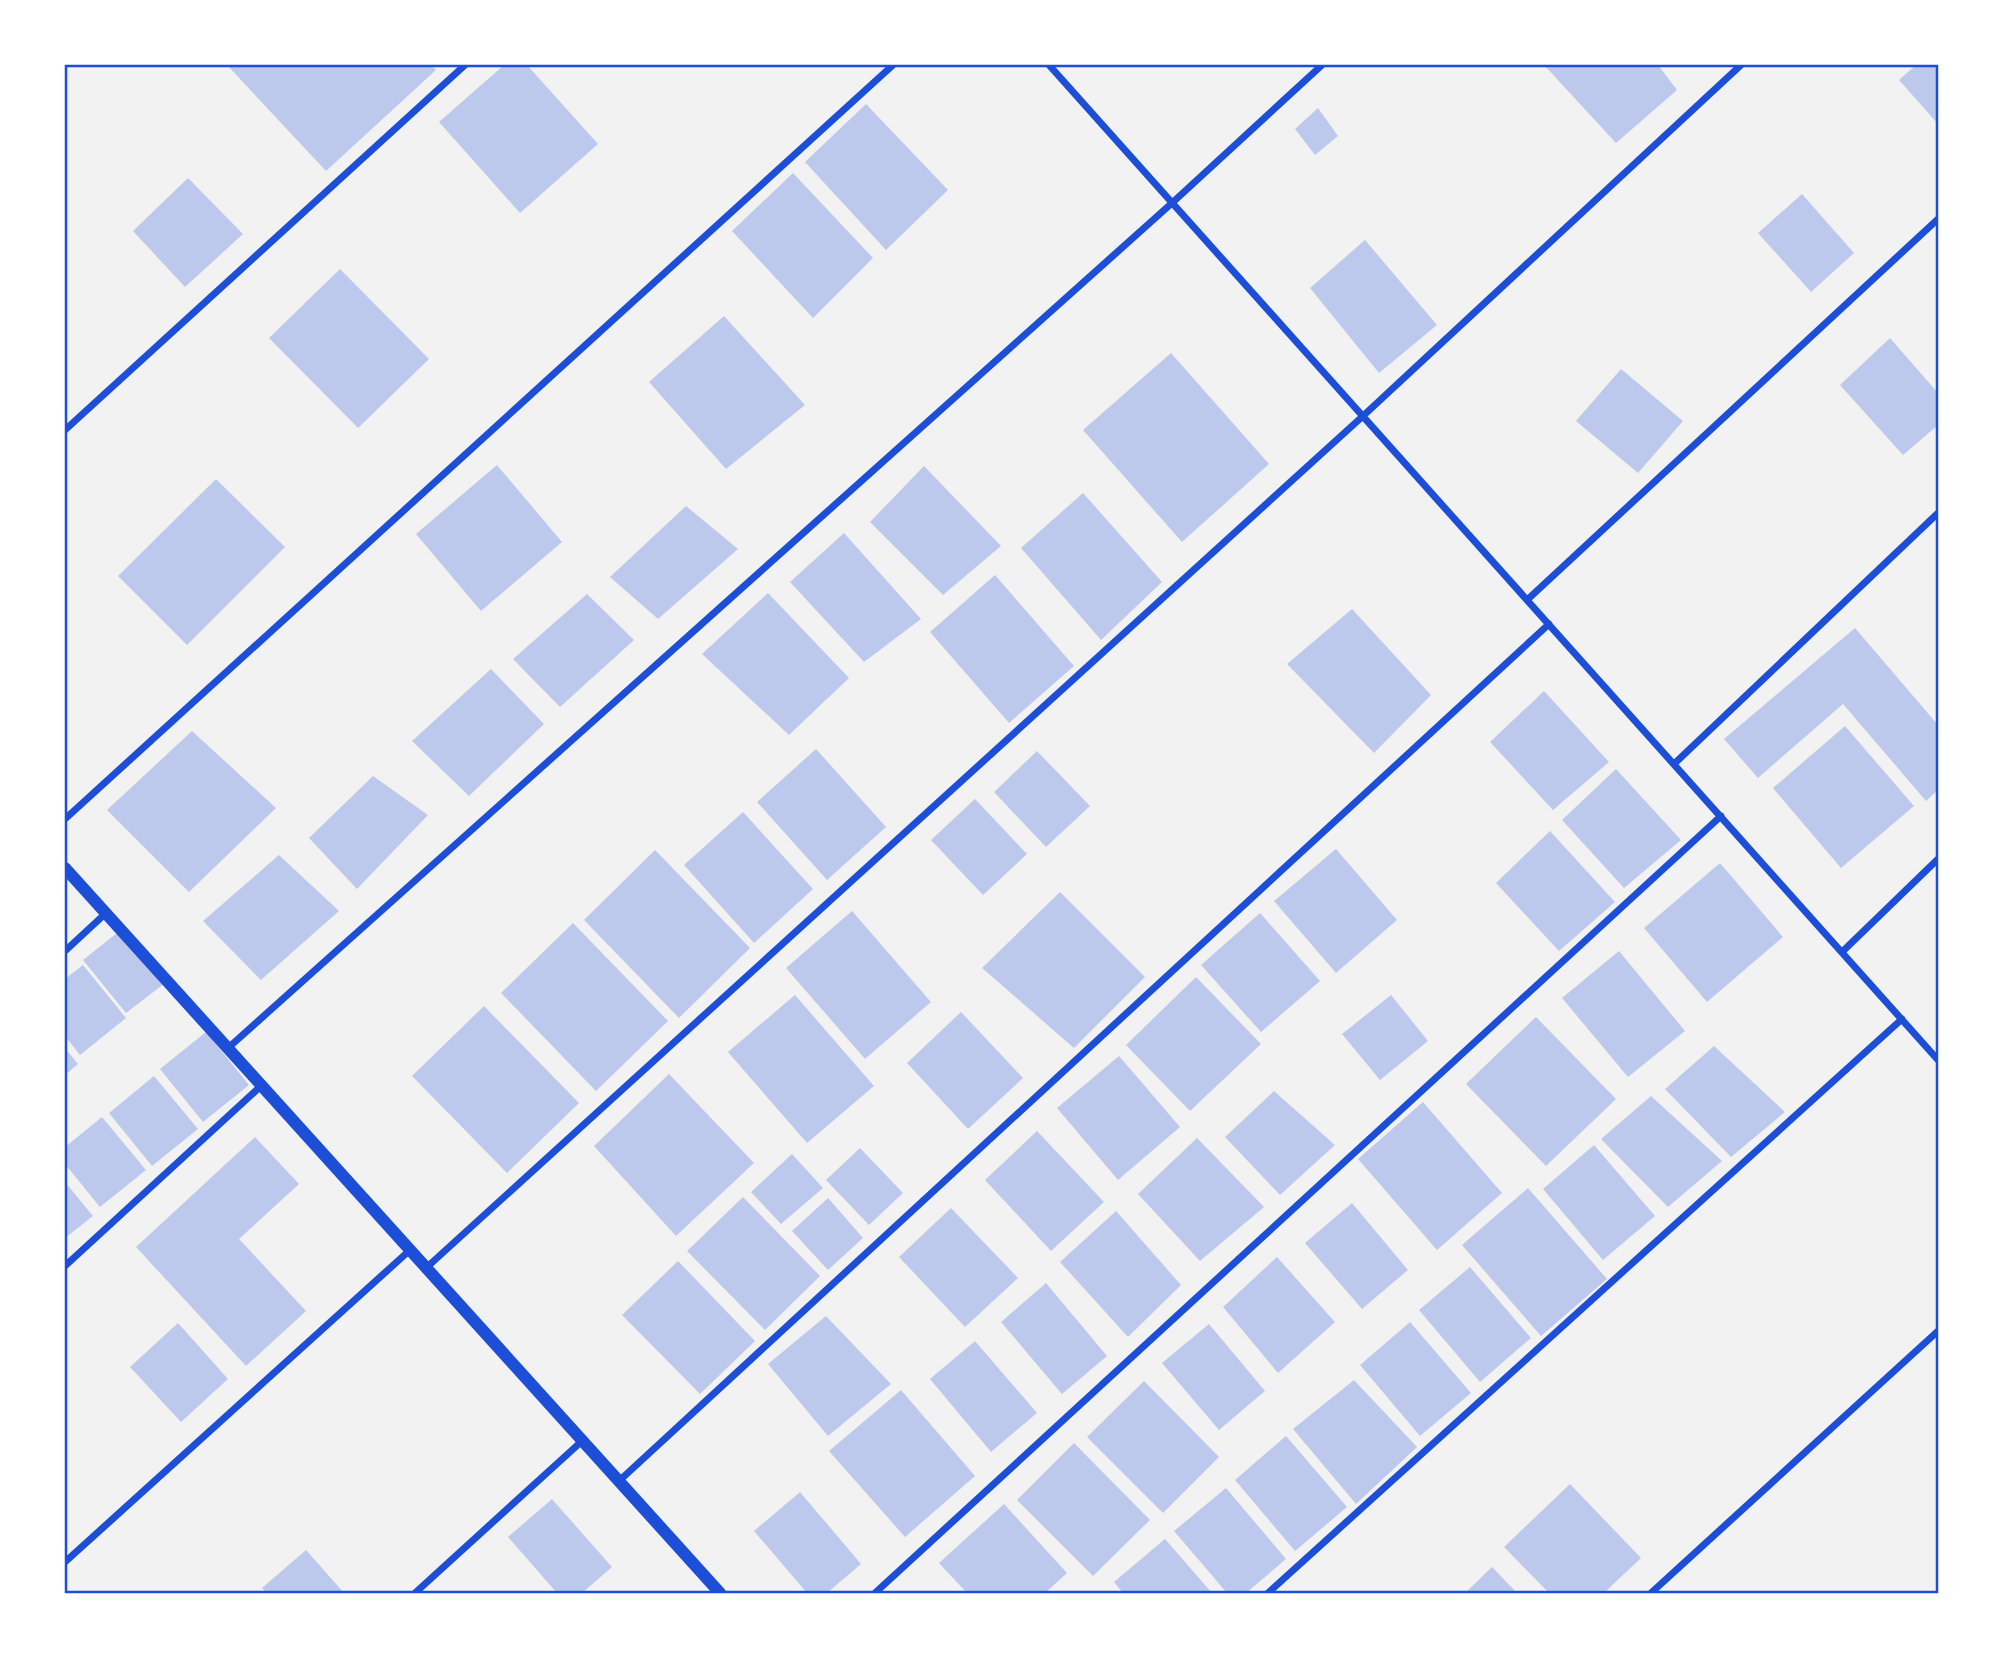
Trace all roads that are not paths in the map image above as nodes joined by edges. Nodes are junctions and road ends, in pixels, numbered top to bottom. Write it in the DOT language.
graph roads {
  1 [pos="465,65"];
  2 [pos="893,65"];
  3 [pos="1049,65"];
  4 [pos="1322,65"];
  5 [pos="1741,65"];
  6 [pos="1172,203"];
  7 [pos="1938,219"];
  8 [pos="1363,416"];
  9 [pos="65,430"];
  10 [pos="1938,513"];
  11 [pos="1527,600"];
  12 [pos="1549,624"];
  13 [pos="1674,764"];
  14 [pos="1721,816"];
  15 [pos="65,819"];
  16 [pos="1938,859"];
  17 [pos="65,868"];
  18 [pos="106,913"];
  19 [pos="65,951"];
  20 [pos="1842,952"];
  21 [pos="1902,1019"];
  22 [pos="228,1048"];
  23 [pos="1938,1060"];
  24 [pos="261,1086"];
  25 [pos="410,1250"];
  26 [pos="65,1266"];
  27 [pos="426,1268"];
  28 [pos="1938,1331"];
  29 [pos="582,1441"];
  30 [pos="619,1481"];
  31 [pos="65,1562"];
  32 [pos="415,1593"];
  33 [pos="720,1593"];
  34 [pos="875,1593"];
  35 [pos="1268,1593"];
  36 [pos="1651,1593"];
  1 -- 9 [label="street"];
  2 -- 15 [label="street"];
  3 -- 6 [label="street"];
  4 -- 6 [label="street"];
  5 -- 8 [label="street"];
  6 -- 8 [label="street"];
  6 -- 22 [label="street"];
  7 -- 11 [label="street"];
  8 -- 11 [label="street"];
  8 -- 27 [label="street"];
  10 -- 13 [label="street"];
  11 -- 12 [label="street"];
  12 -- 13 [label="street"];
  12 -- 30 [label="street"];
  13 -- 14 [label="street"];
  14 -- 20 [label="street"];
  14 -- 34 [label="street"];
  16 -- 20 [label="street"];
  17 -- 18 [label="street"];
  18 -- 19 [label="street"];
  18 -- 22 [label="street"];
  20 -- 21 [label="street"];
  21 -- 23 [label="street"];
  21 -- 35 [label="street"];
  22 -- 24 [label="street"];
  24 -- 25 [label="street"];
  24 -- 26 [label="street"];
  25 -- 27 [label="street"];
  25 -- 31 [label="street"];
  27 -- 29 [label="street"];
  28 -- 36 [label="street"];
  29 -- 30 [label="street"];
  29 -- 32 [label="street"];
  30 -- 33 [label="street"];
}
